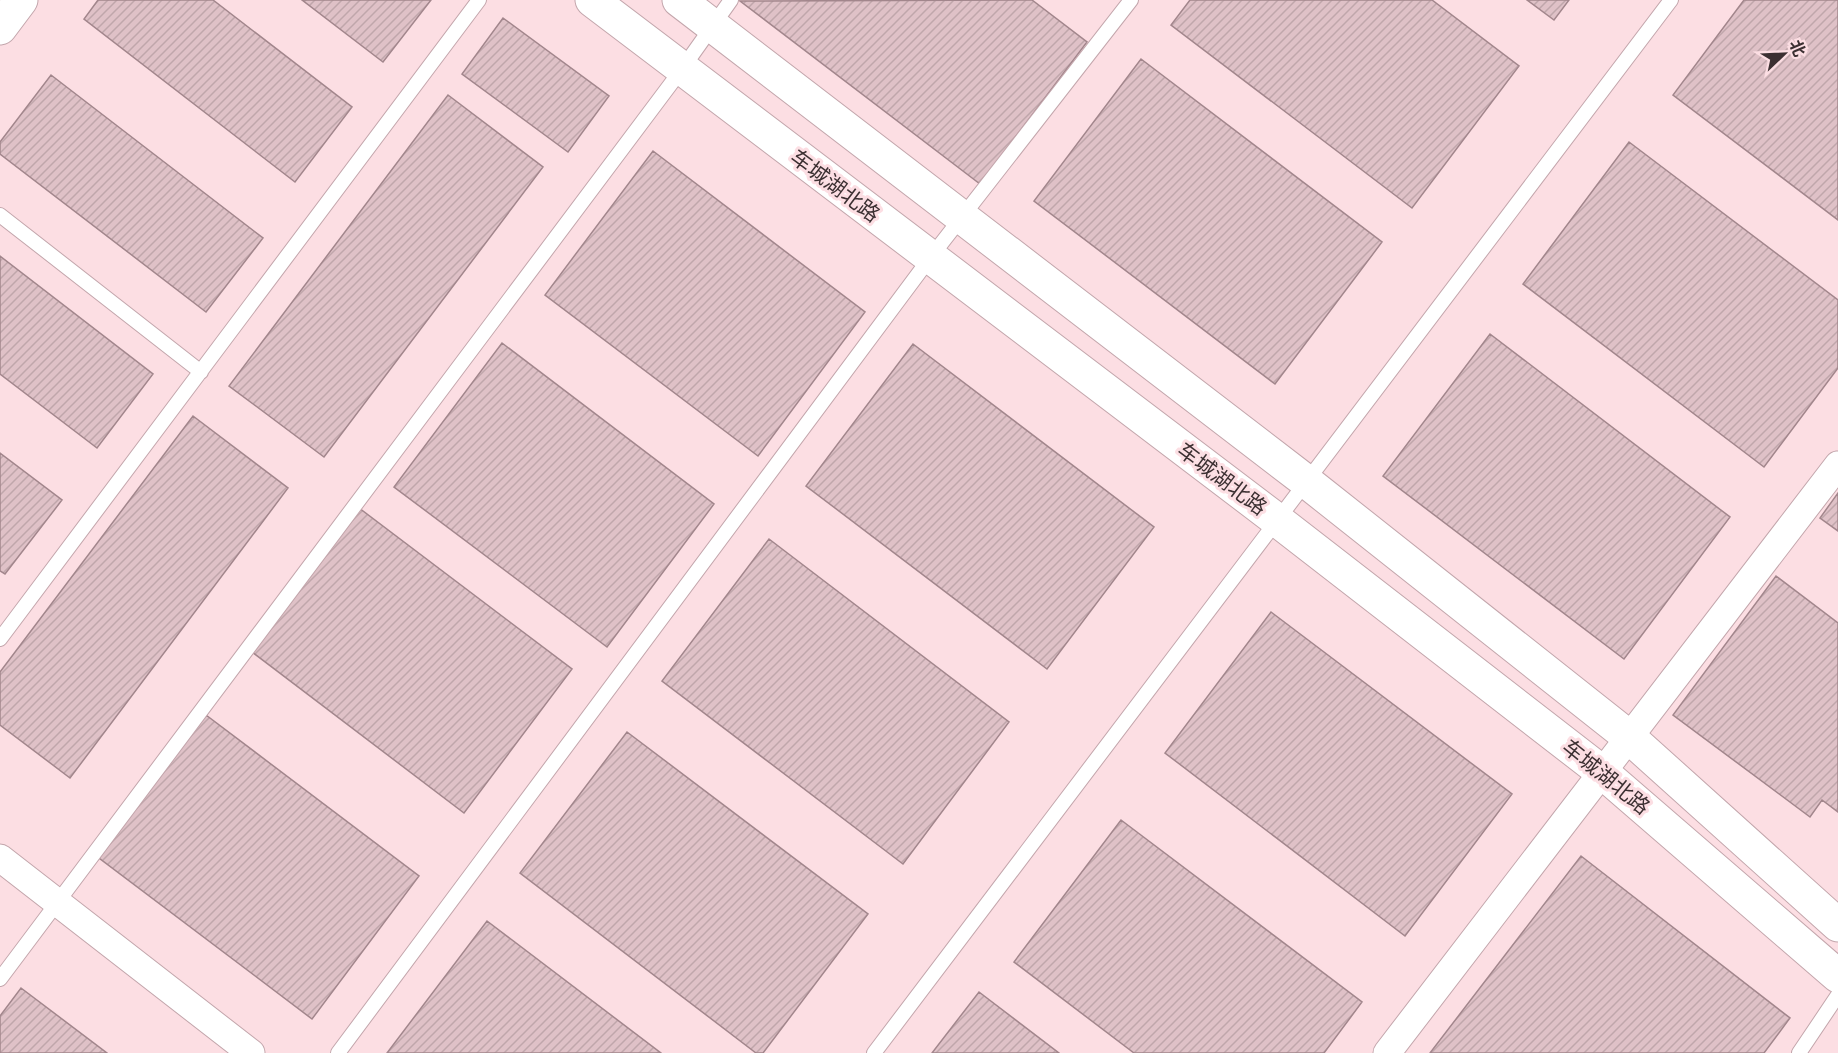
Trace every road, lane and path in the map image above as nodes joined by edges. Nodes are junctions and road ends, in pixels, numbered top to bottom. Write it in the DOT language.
graph roads {
  1 [pos="21,0"];
  2 [pos="479,0"];
  3 [pos="592,0"];
  4 [pos="679,0"];
  5 [pos="731,0"];
  6 [pos="1131,0"];
  7 [pos="1671,0"];
  8 [pos="712,26"];
  9 [pos="0,28"];
  10 [pos="682,69"];
  11 [pos="0,215"];
  12 [pos="962,216"];
  13 [pos="930,258"];
  14 [pos="201,372"];
  15 [pos="1838,465"];
  16 [pos="1307,482"];
  17 [pos="1277,520"];
  18 [pos="0,639"];
  19 [pos="1629,737"];
  20 [pos="1602,772"];
  21 [pos="0,858"];
  22 [pos="58,903"];
  23 [pos="1838,925"];
  24 [pos="1838,976"];
  25 [pos="0,979"];
  26 [pos="1838,995"];
  27 [pos="251,1053"];
  28 [pos="338,1053"];
  29 [pos="874,1053"];
  30 [pos="1387,1053"];
  31 [pos="1799,1053"];
  1 -- 9 [label="main road"];
  2 -- 14 [label="lane"];
  3 -- 10 [label="main road, 车城湖北路"];
  4 -- 8 [label="main road, 车城湖北路"];
  5 -- 8 [label="lane"];
  6 -- 12 [label="lane"];
  7 -- 16 [label="lane"];
  8 -- 10 [label="lane"];
  8 -- 12 [label="main road, 车城湖北路"];
  10 -- 13 [label="main road, 车城湖北路"];
  10 -- 22 [label="lane"];
  11 -- 14 [label="lane"];
  12 -- 13 [label="lane"];
  12 -- 16 [label="main road, 车城湖北路"];
  13 -- 17 [label="main road, 车城湖北路"];
  13 -- 28 [label="lane"];
  14 -- 18 [label="lane"];
  15 -- 19 [label="street"];
  16 -- 17 [label="lane"];
  16 -- 19 [label="main road, 车城湖北路"];
  17 -- 20 [label="main road, 车城湖北路"];
  17 -- 29 [label="lane"];
  19 -- 20 [label="street"];
  19 -- 23 [label="main road, 车城湖北路"];
  20 -- 24 [label="main road, 车城湖北路"];
  20 -- 30 [label="street"];
  21 -- 22 [label="street"];
  22 -- 25 [label="lane"];
  22 -- 27 [label="street"];
  26 -- 31 [label="lane"];
}
